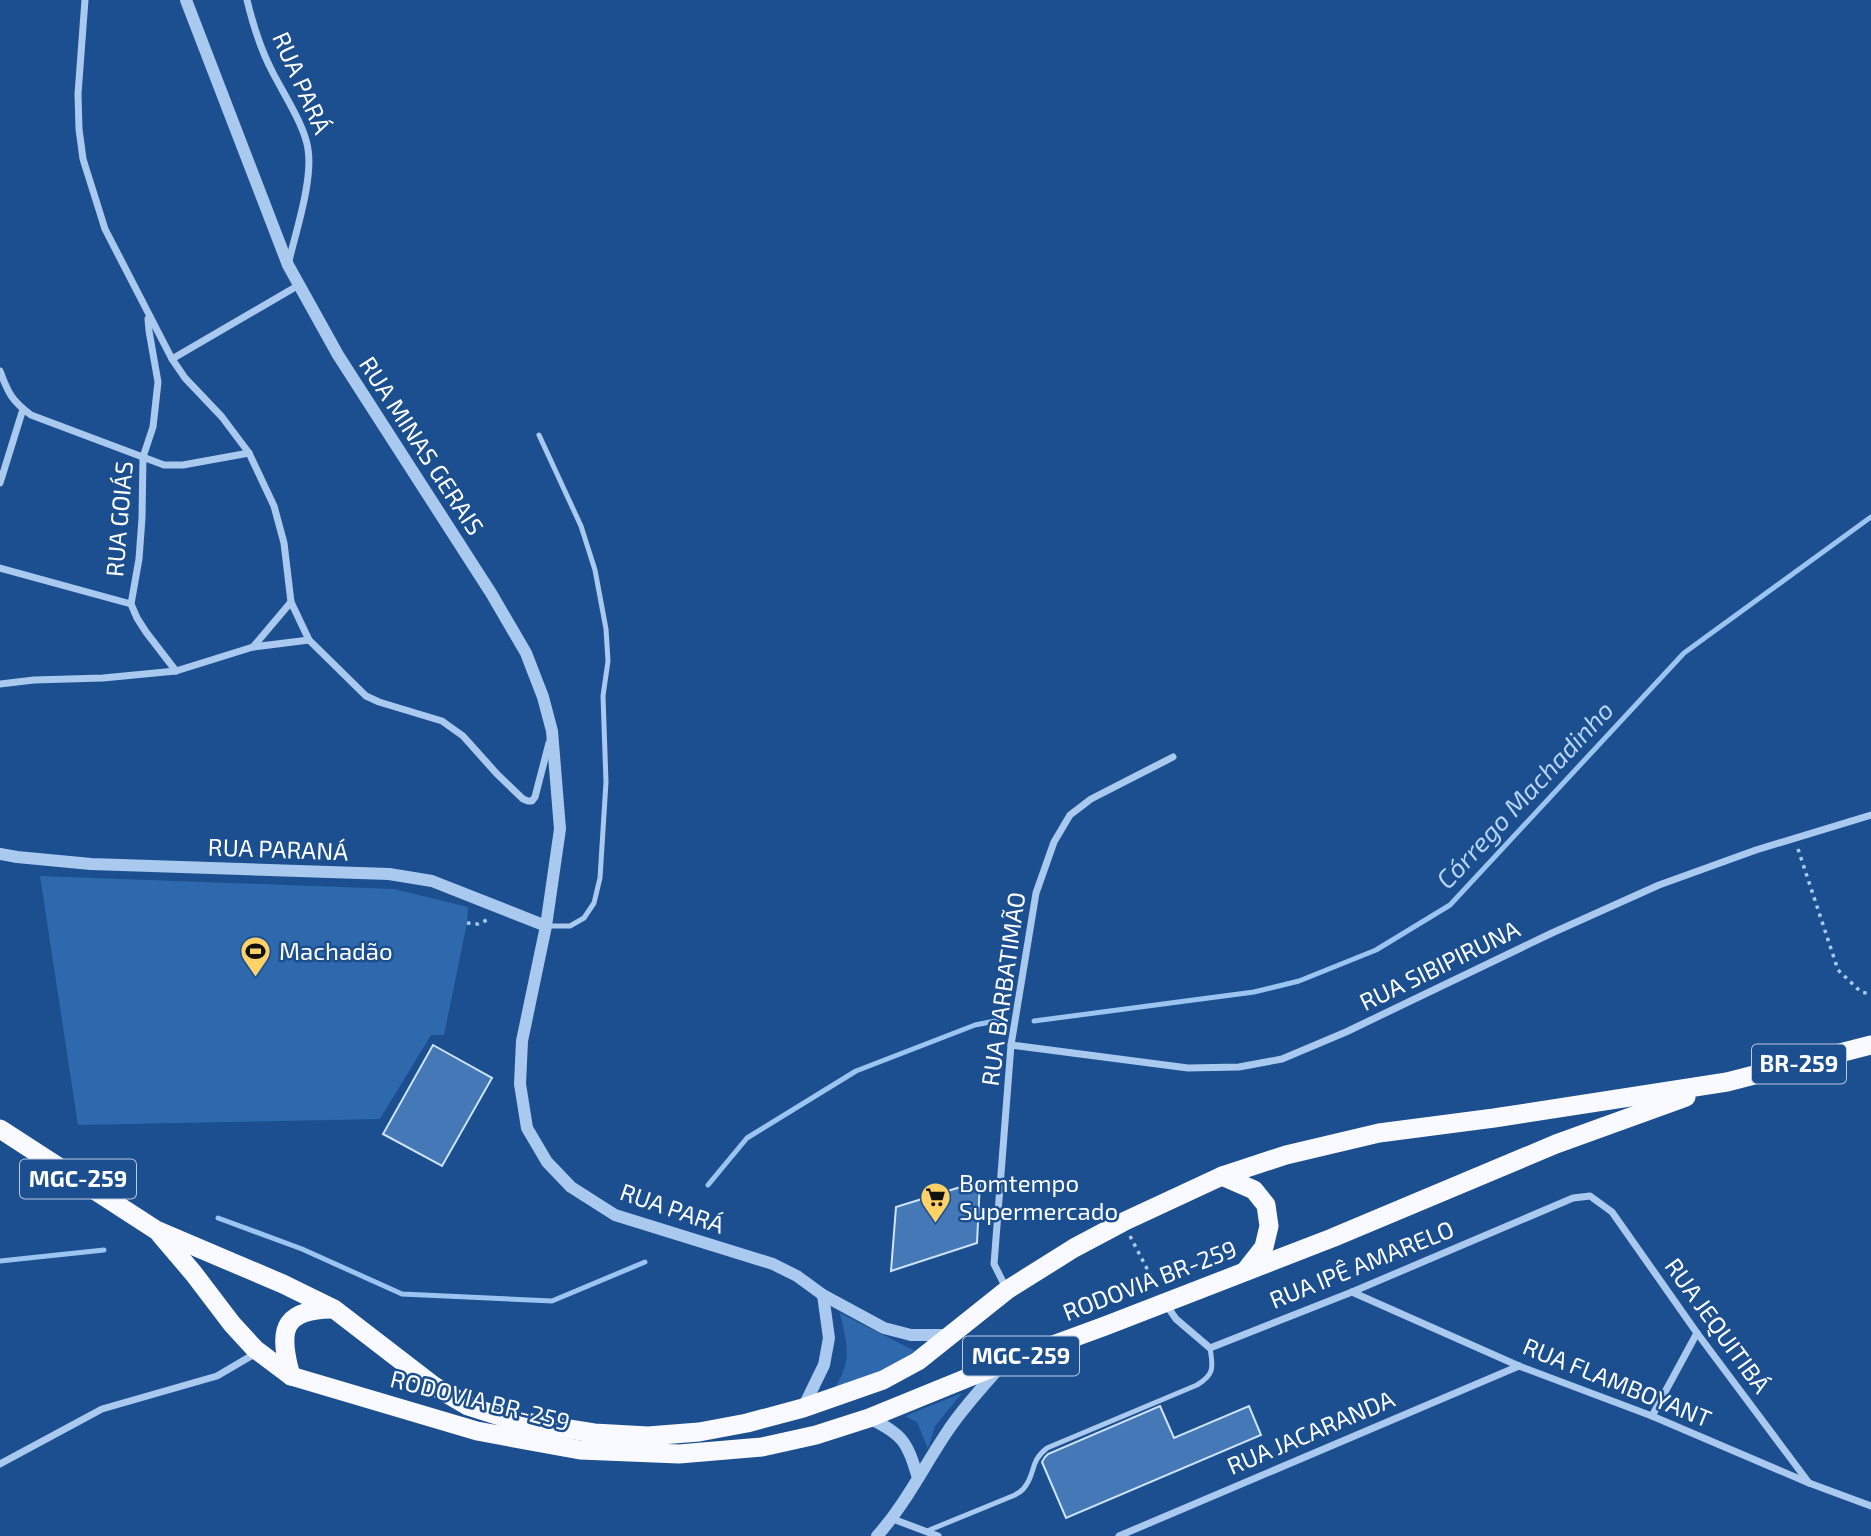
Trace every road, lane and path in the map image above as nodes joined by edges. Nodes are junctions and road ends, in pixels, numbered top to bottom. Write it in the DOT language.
graph roads {
  1 [pos="85,0"];
  2 [pos="186,0"];
  3 [pos="247,0"];
  4 [pos="288,265"];
  5 [pos="299,285"];
  6 [pos="148,315"];
  7 [pos="172,359"];
  8 [pos="0,371"];
  9 [pos="4,393"];
  10 [pos="23,409"];
  11 [pos="539,435"];
  12 [pos="249,453"];
  13 [pos="143,457"];
  14 [pos="0,483"];
  15 [pos="0,568"];
  16 [pos="291,602"];
  17 [pos="131,604"];
  18 [pos="309,640"];
  19 [pos="253,647"];
  20 [pos="176,671"];
  21 [pos="0,684"];
  22 [pos="552,731"];
  23 [pos="1173,757"];
  24 [pos="1871,815"];
  25 [pos="1795,838"];
  26 [pos="0,854"];
  27 [pos="546,926"];
  28 [pos="1871,994"];
  29 [pos="1011,1045"];
  30 [pos="1871,1045"];
  31 [pos="1727,1082"];
  32 [pos="0,1129"];
  33 [pos="1222,1176"];
  34 [pos="1590,1196"];
  35 [pos="1123,1222"];
  36 [pos="156,1230"];
  37 [pos="1245,1270"];
  38 [pos="1007,1290"];
  39 [pos="1352,1292"];
  40 [pos="823,1296"];
  41 [pos="1164,1303"];
  42 [pos="334,1309"];
  43 [pos="1697,1333"];
  44 [pos="952,1335"];
  45 [pos="1210,1348"];
  46 [pos="258,1351"];
  47 [pos="1003,1363"];
  48 [pos="1519,1366"];
  49 [pos="291,1376"];
  50 [pos="803,1408"];
  51 [pos="1653,1416"];
  52 [pos="869,1418"];
  53 [pos="0,1464"];
  54 [pos="918,1478"];
  55 [pos="1809,1483"];
  56 [pos="1871,1506"];
  57 [pos="893,1519"];
  58 [pos="927,1531"];
  59 [pos="877,1536"];
  60 [pos="938,1536"];
  61 [pos="1119,1536"];
  1 -- 6 [label="street"];
  2 -- 4 [label="street, RUA MINAS GERAIS"];
  3 -- 4 [label="street, RUA PARÁ"];
  4 -- 5 [label="street, RUA MINAS GERAIS"];
  5 -- 7 [label="street"];
  5 -- 22 [label="street, RUA MINAS GERAIS"];
  6 -- 7 [label="street"];
  6 -- 13 [label="street, RUA GOIÁS"];
  7 -- 12 [label="street"];
  8 -- 9 [label="street"];
  9 -- 10 [label="street"];
  10 -- 13 [label="street"];
  10 -- 14 [label="street"];
  11 -- 27 [label="lane"];
  12 -- 13 [label="street"];
  12 -- 16 [label="street"];
  13 -- 17 [label="street, RUA GOIÁS"];
  15 -- 17 [label="street"];
  16 -- 18 [label="street"];
  16 -- 19 [label="street"];
  17 -- 20 [label="street, RUA GOIÁS"];
  18 -- 19 [label="street"];
  18 -- 22 [label="street"];
  19 -- 20 [label="street"];
  20 -- 21 [label="street"];
  22 -- 27 [label="street, RUA MINAS GERAIS"];
  23 -- 29 [label="street, RUA BARBATIMÃO"];
  24 -- 25 [label="street, RUA SIBIPIRUNA"];
  25 -- 28 [label="path"];
  25 -- 29 [label="street, RUA SIBIPIRUNA"];
  26 -- 27 [label="street, RUA PARANÁ"];
  27 -- 40 [label="street, RUA PARÁ"];
  29 -- 38 [label="street, RUA BARBATIMÃO"];
  30 -- 31 [label="highway, BR-259"];
  31 -- 33 [label="highway, MGC-259"];
  31 -- 37 [label="highway, RODOVIA BR-259 / MGC-259"];
  32 -- 36 [label="highway, MGC-259"];
  33 -- 35 [label="highway, MGC-259"];
  33 -- 37 [label="highway"];
  34 -- 39 [label="street, RUA IPÊ AMARELO"];
  34 -- 43 [label="street, RUA JEQUITIBÁ"];
  35 -- 38 [label="highway, MGC-259"];
  35 -- 41 [label="path"];
  36 -- 42 [label="highway"];
  36 -- 46 [label="highway"];
  37 -- 41 [label="highway, RODOVIA BR-259 / MGC-259"];
  38 -- 44 [label="highway, MGC-259"];
  39 -- 45 [label="street, RUA IPÊ AMARELO"];
  39 -- 48 [label="street, RUA FLAMBOYANT"];
  40 -- 44 [label="street, RUA PARÁ"];
  40 -- 50 [label="street"];
  41 -- 45 [label="street"];
  41 -- 47 [label="highway, RODOVIA BR-259 / MGC-259"];
  42 -- 49 [label="highway"];
  42 -- 50 [label="highway, MGC-259"];
  43 -- 51 [label="street"];
  43 -- 55 [label="street, RUA JEQUITIBÁ"];
  44 -- 50 [label="highway, MGC-259"];
  45 -- 58 [label="lane"];
  46 -- 49 [label="highway"];
  46 -- 53 [label="street"];
  47 -- 52 [label="highway, RODOVIA BR-259 / MGC-259"];
  47 -- 54 [label="street"];
  48 -- 51 [label="street, RUA FLAMBOYANT"];
  48 -- 61 [label="street, RUA JACARANDA"];
  49 -- 52 [label="highway, RODOVIA BR-259 / MGC-259"];
  51 -- 55 [label="street, RUA FLAMBOYANT"];
  52 -- 54 [label="street"];
  54 -- 57 [label="street"];
  55 -- 56 [label="street, RUA FLAMBOYANT"];
  57 -- 58 [label="street"];
  57 -- 59 [label="street"];
  58 -- 60 [label="street"];
}
